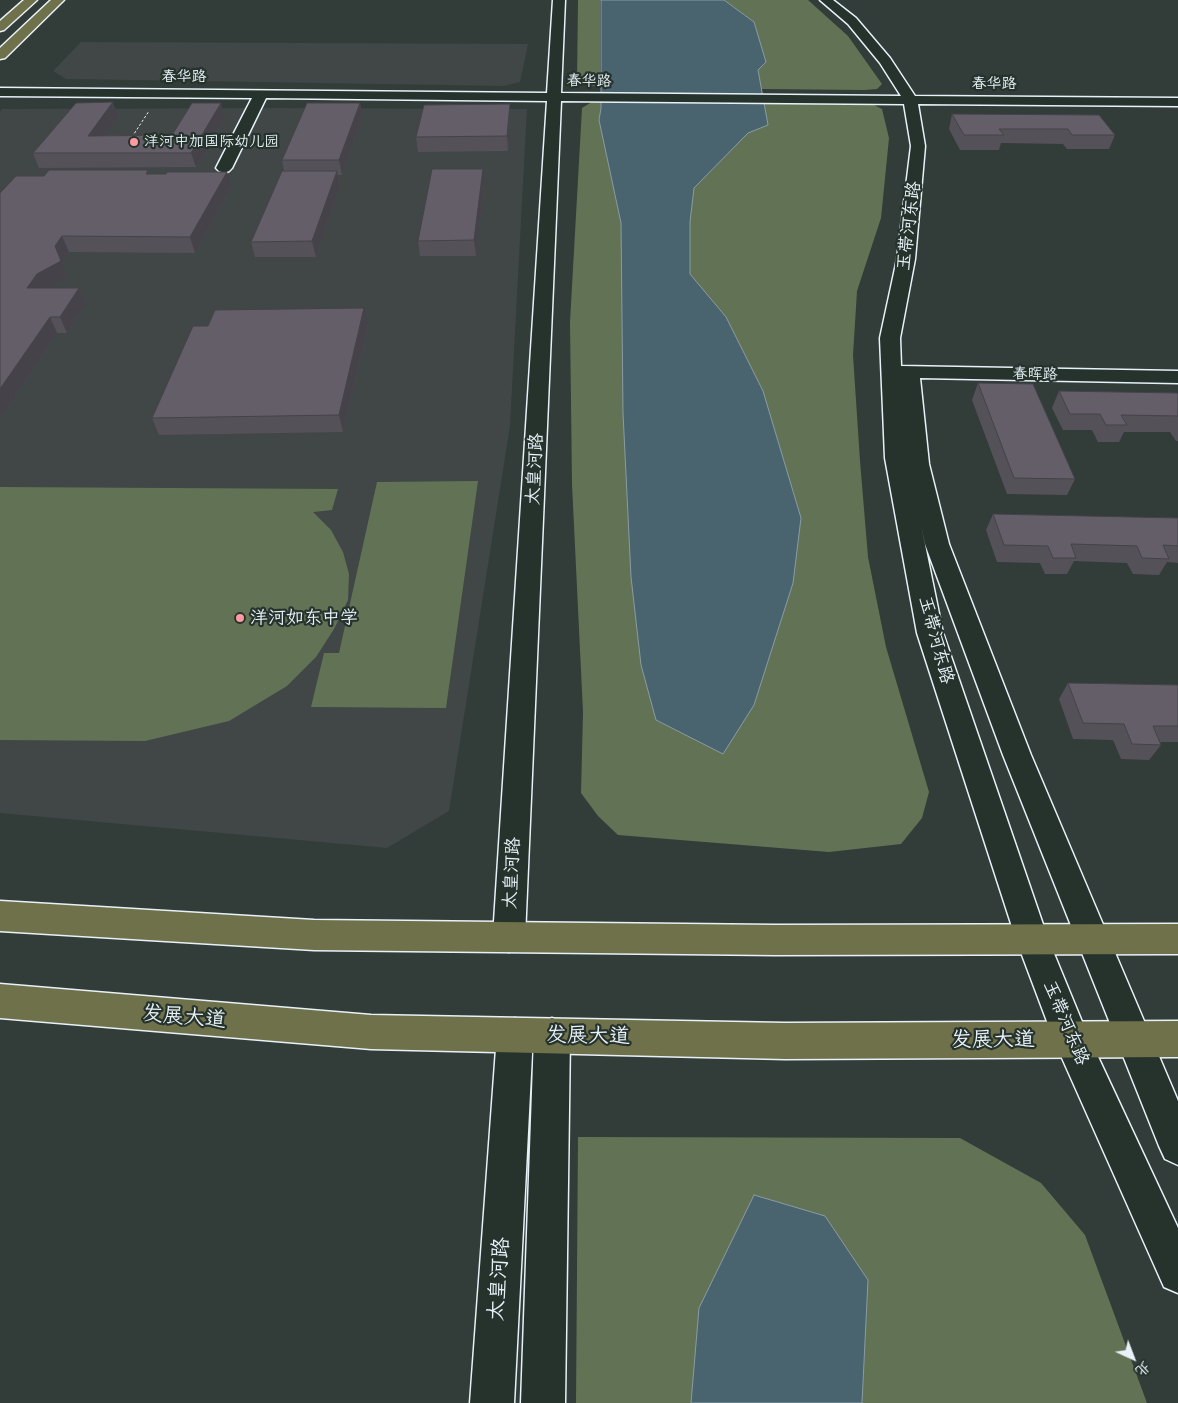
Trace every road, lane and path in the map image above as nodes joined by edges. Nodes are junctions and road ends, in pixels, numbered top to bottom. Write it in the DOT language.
graph roads {
  1 [pos="30,0"];
  2 [pos="58,0"];
  3 [pos="559,0"];
  4 [pos="826,0"];
  5 [pos="834,0"];
  6 [pos="0,27"];
  7 [pos="0,55"];
  8 [pos="0,92"];
  9 [pos="160,93"];
  10 [pos="261,94"];
  11 [pos="556,97"];
  12 [pos="917,99"];
  13 [pos="1178,102"];
  14 [pos="128,143"];
  15 [pos="224,168"];
  16 [pos="900,372"];
  17 [pos="1178,376"];
  18 [pos="0,916"];
  19 [pos="509,937"];
  20 [pos="1032,939"];
  21 [pos="1093,939"];
  22 [pos="1178,939"];
  23 [pos="0,1001"];
  24 [pos="515,1035"];
  25 [pos="552,1035"];
  26 [pos="1134,1039"];
  27 [pos="1178,1039"];
  28 [pos="1072,1040"];
  29 [pos="1178,1146"];
  30 [pos="1178,1273"];
  31 [pos="492,1403"];
  32 [pos="543,1403"];
  1 -- 6 [label="main road"];
  2 -- 7 [label="main road"];
  3 -- 11 [label="street, 太皇河路"];
  4 -- 12 [label="street, 玉带河东路"];
  5 -- 12 [label="street, 玉带河东路"];
  8 -- 9 [label="street, 春华路"];
  9 -- 10 [label="street, 春华路"];
  9 -- 14 [label="path"];
  10 -- 11 [label="street, 春华路"];
  10 -- 15 [label="street"];
  11 -- 12 [label="street, 春华路"];
  11 -- 19 [label="street, 太皇河路"];
  12 -- 13 [label="street, 春华路"];
  12 -- 16 [label="street, 玉带河东路"];
  16 -- 17 [label="street, 春晖路"];
  16 -- 20 [label="street, 玉带河东路"];
  16 -- 21 [label="street, 玉带河东路"];
  18 -- 19 [label="main road"];
  19 -- 20 [label="main road"];
  20 -- 21 [label="main road"];
  20 -- 28 [label="street, 玉带河东路"];
  21 -- 22 [label="main road"];
  21 -- 26 [label="street, 玉带河东路"];
  23 -- 24 [label="main road, 发展大道"];
  24 -- 25 [label="main road, 发展大道"];
  24 -- 31 [label="street, 太皇河路"];
  25 -- 28 [label="main road, 发展大道"];
  25 -- 32 [label="street"];
  26 -- 27 [label="main road, 发展大道"];
  26 -- 28 [label="main road, 发展大道"];
  26 -- 29 [label="street, 玉带河东路"];
  28 -- 30 [label="street, 玉带河东路"];
}
